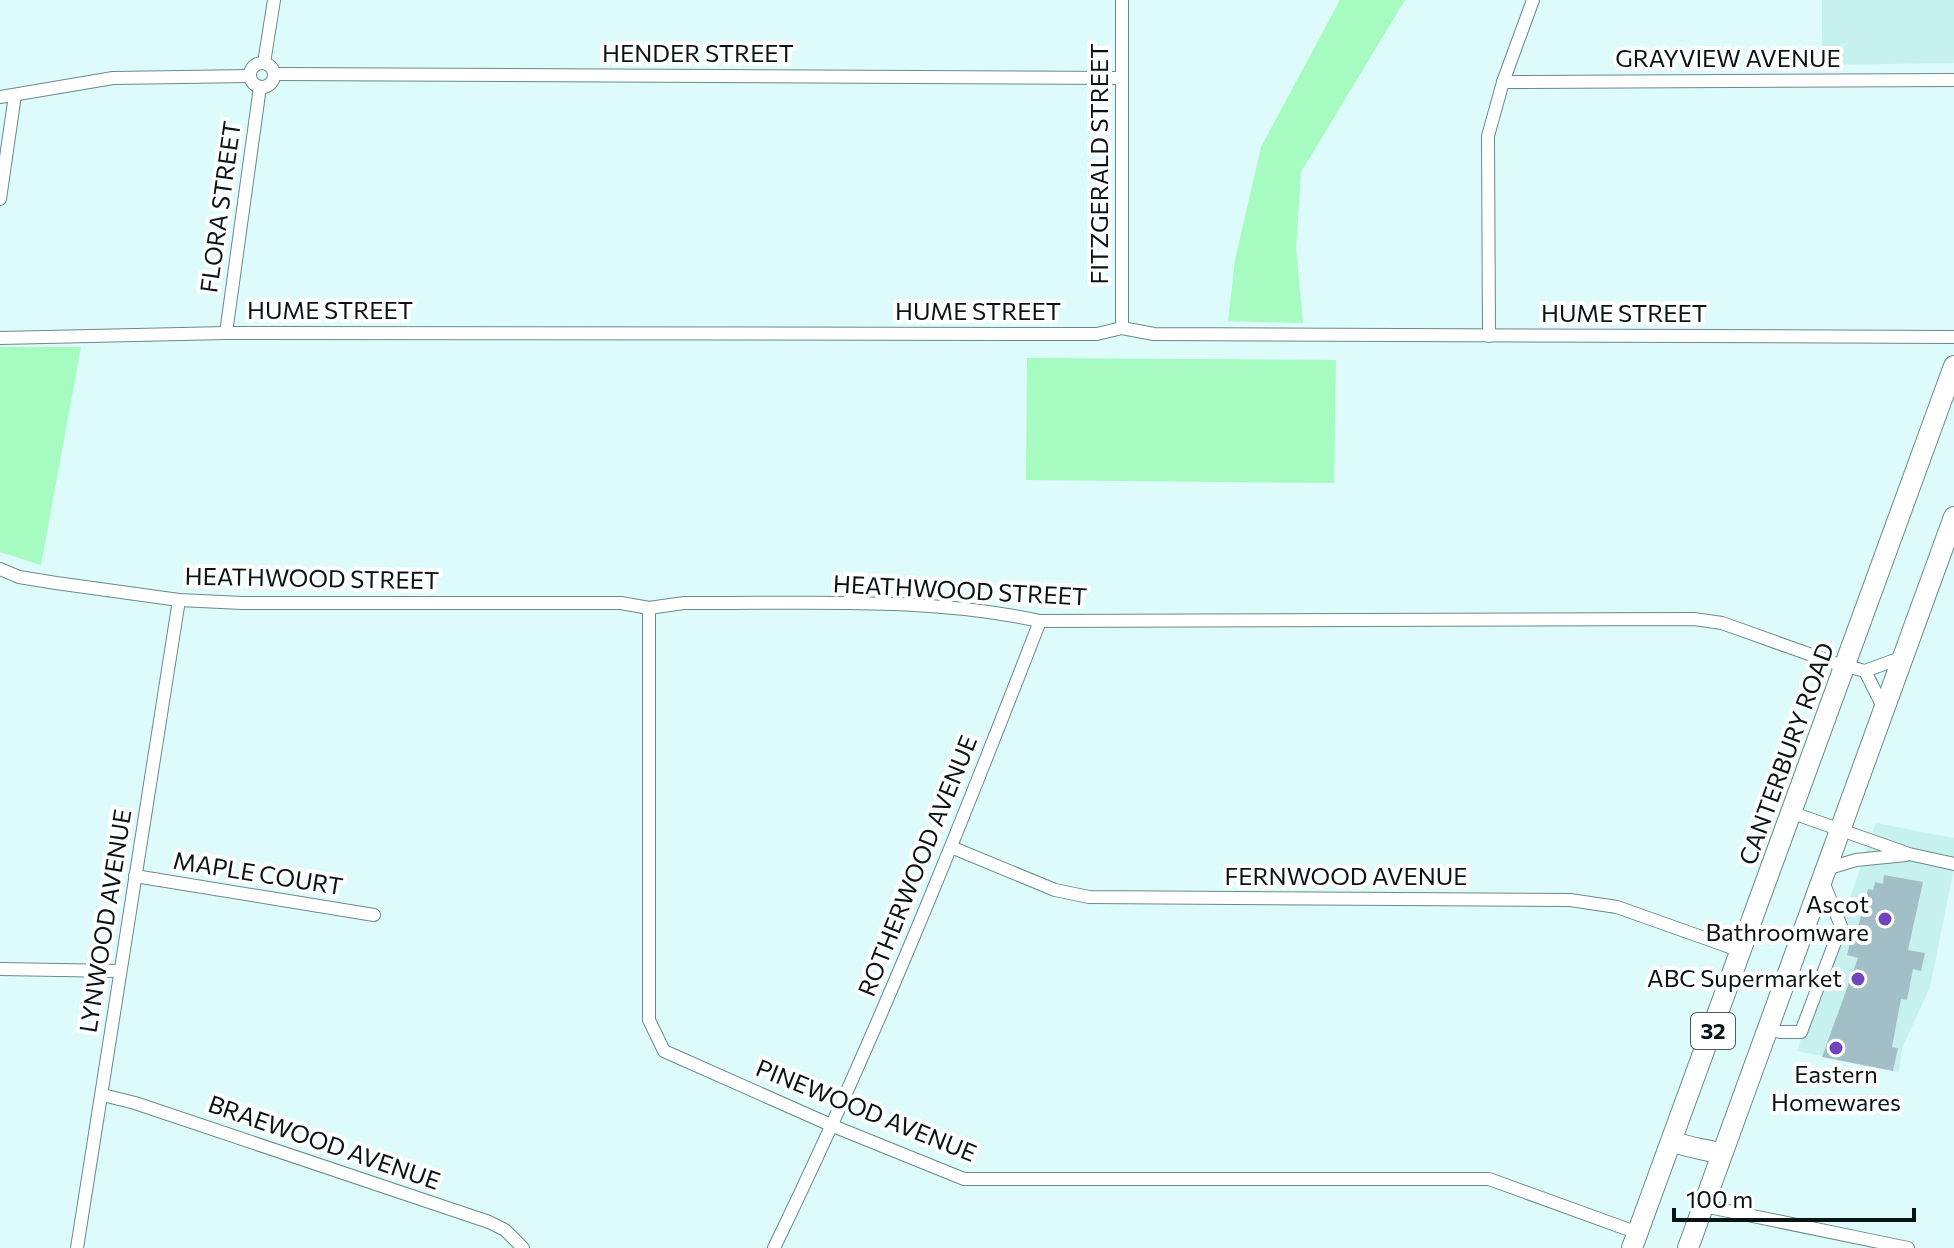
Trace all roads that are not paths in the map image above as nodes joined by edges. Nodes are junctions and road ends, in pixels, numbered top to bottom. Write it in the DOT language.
graph roads {
  1 [pos="274,0"];
  2 [pos="1122,0"];
  3 [pos="1533,0"];
  4 [pos="264,63"];
  5 [pos="274,74"];
  6 [pos="250,76"];
  7 [pos="1122,78"];
  8 [pos="1954,80"];
  9 [pos="1503,82"];
  10 [pos="260,87"];
  11 [pos="15,95"];
  12 [pos="0,97"];
  13 [pos="0,199"];
  14 [pos="1122,328"];
  15 [pos="226,333"];
  16 [pos="1489,336"];
  17 [pos="1954,337"];
  18 [pos="0,338"];
  19 [pos="1954,366"];
  20 [pos="1954,517"];
  21 [pos="0,569"];
  22 [pos="179,600"];
  23 [pos="649,608"];
  24 [pos="1040,621"];
  25 [pos="1903,657"];
  26 [pos="1855,669"];
  27 [pos="1884,709"];
  28 [pos="1793,813"];
  29 [pos="1841,829"];
  30 [pos="951,847"];
  31 [pos="1909,854"];
  32 [pos="1954,864"];
  33 [pos="1824,874"];
  34 [pos="135,876"];
  35 [pos="374,915"];
  36 [pos="1741,951"];
  37 [pos="0,969"];
  38 [pos="120,971"];
  39 [pos="1766,1029"];
  40 [pos="103,1095"];
  41 [pos="833,1126"];
  42 [pos="1672,1141"];
  43 [pos="1722,1154"];
  44 [pos="1704,1206"];
  45 [pos="1635,1240"];
  46 [pos="77,1248"];
  47 [pos="523,1248"];
  48 [pos="774,1248"];
  49 [pos="1688,1248"];
  50 [pos="1908,1248"];
  1 -- 4 [label="street"];
  2 -- 7 [label="street, FITZGERALD STREET"];
  3 -- 9 [label="street"];
  4 -- 5 [label="street"];
  4 -- 6 [label="street"];
  5 -- 7 [label="street, HENDER STREET"];
  5 -- 10 [label="street"];
  6 -- 10 [label="street"];
  6 -- 11 [label="street"];
  7 -- 14 [label="street, FITZGERALD STREET"];
  8 -- 9 [label="street, GRAYVIEW AVENUE"];
  9 -- 16 [label="street"];
  10 -- 15 [label="street, FLORA STREET"];
  11 -- 12 [label="street"];
  11 -- 13 [label="street"];
  14 -- 15 [label="street, HUME STREET"];
  14 -- 16 [label="street, HUME STREET"];
  15 -- 18 [label="street, HUME STREET"];
  16 -- 17 [label="street, HUME STREET"];
  19 -- 26 [label="main road, CANTERBURY ROAD / 32"];
  20 -- 25 [label="main road, 32"];
  21 -- 22 [label="street, HEATHWOOD STREET"];
  22 -- 23 [label="street, HEATHWOOD STREET"];
  22 -- 34 [label="street, LYNWOOD AVENUE"];
  23 -- 24 [label="street, HEATHWOOD STREET"];
  23 -- 41 [label="street, PINEWOOD AVENUE"];
  24 -- 26 [label="street, HEATHWOOD STREET"];
  24 -- 30 [label="street, ROTHERWOOD AVENUE"];
  25 -- 26 [label="street"];
  25 -- 27 [label="main road, 32"];
  26 -- 27 [label="street"];
  26 -- 28 [label="main road, CANTERBURY ROAD / 32"];
  27 -- 29 [label="main road, 32"];
  28 -- 29 [label="street"];
  28 -- 36 [label="main road, CANTERBURY ROAD / 32"];
  29 -- 31 [label="street"];
  29 -- 33 [label="main road, 32"];
  30 -- 36 [label="street, FERNWOOD AVENUE"];
  30 -- 41 [label="street, ROTHERWOOD AVENUE"];
  31 -- 32 [label="street"];
  31 -- 33 [label="street"];
  33 -- 39 [label="main road, 32"];
  33 -- 39 [label="street"];
  34 -- 35 [label="street, MAPLE COURT"];
  34 -- 38 [label="street, LYNWOOD AVENUE"];
  36 -- 42 [label="main road, CANTERBURY ROAD / 32"];
  37 -- 38 [label="street"];
  38 -- 40 [label="street, LYNWOOD AVENUE"];
  39 -- 43 [label="main road, 32"];
  40 -- 46 [label="street, LYNWOOD AVENUE"];
  40 -- 47 [label="street, BRAEWOOD AVENUE"];
  41 -- 45 [label="street, PINEWOOD AVENUE"];
  41 -- 48 [label="street"];
  42 -- 43 [label="main road"];
  42 -- 45 [label="main road, CANTERBURY ROAD / 32"];
  43 -- 44 [label="main road, 32"];
  44 -- 49 [label="main road, 32"];
  44 -- 50 [label="street"];
}
